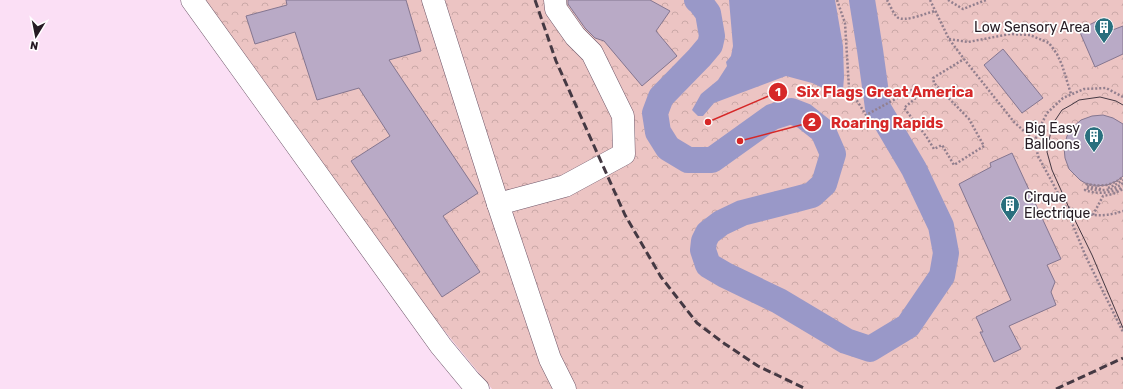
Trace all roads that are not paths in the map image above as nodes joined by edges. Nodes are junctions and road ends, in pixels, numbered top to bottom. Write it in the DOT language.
graph roads {
  1 [pos="192,0"];
  2 [pos="433,0"];
  3 [pos="555,0"];
  4 [pos="498,204"];
  5 [pos="478,389"];
  6 [pos="565,389"];
  1 -- 5 [label="lane"];
  2 -- 4 [label="lane"];
  3 -- 4 [label="lane"];
  4 -- 6 [label="lane"];
}
